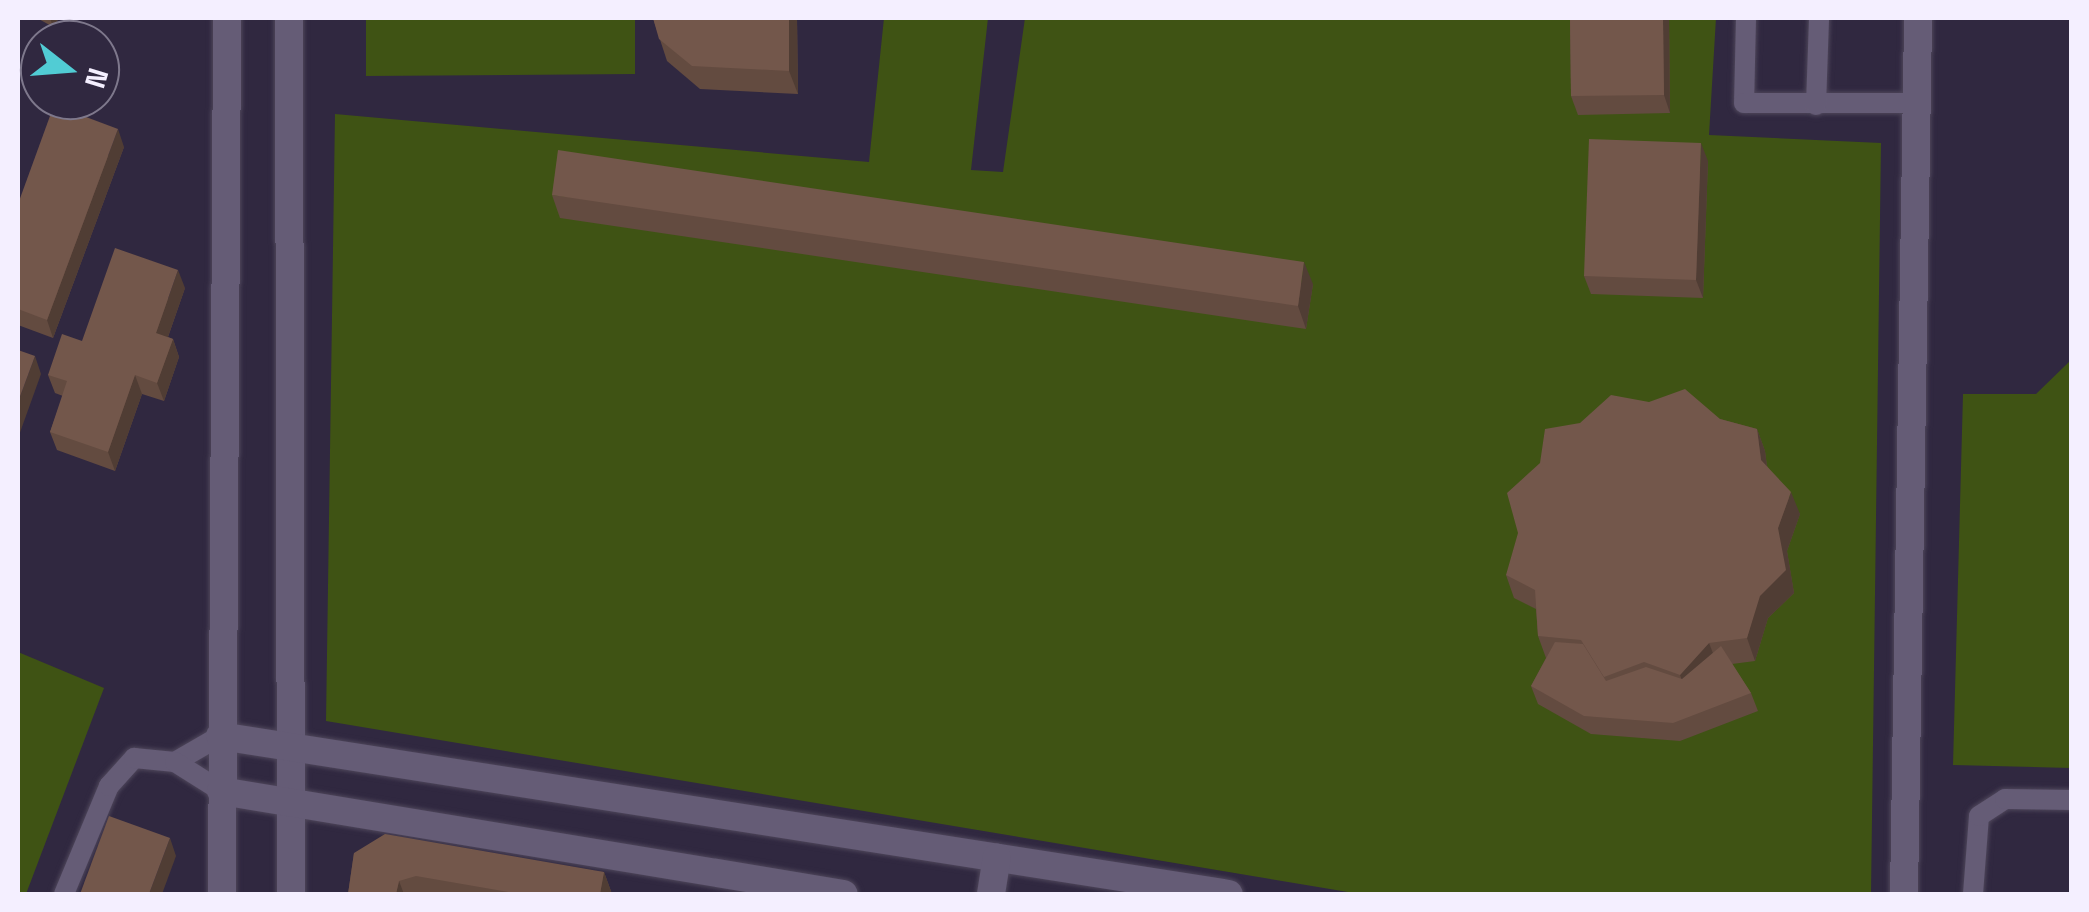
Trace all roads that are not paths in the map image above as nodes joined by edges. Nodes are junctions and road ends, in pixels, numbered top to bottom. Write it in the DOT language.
graph roads {
  1 [pos="226,18"];
  2 [pos="289,18"];
  3 [pos="1746,18"];
  4 [pos="1819,18"];
  5 [pos="1918,18"];
  6 [pos="1917,103"];
  7 [pos="1816,105"];
  8 [pos="220,736"];
  9 [pos="290,745"];
  10 [pos="176,762"];
  11 [pos="221,791"];
  12 [pos="2072,800"];
  13 [pos="291,804"];
  14 [pos="997,857"];
  15 [pos="64,894"];
  16 [pos="222,894"];
  17 [pos="291,894"];
  18 [pos="844,894"];
  19 [pos="991,894"];
  20 [pos="1230,894"];
  21 [pos="1904,894"];
  22 [pos="1973,894"];
  1 -- 8 [label="street"];
  2 -- 9 [label="street"];
  3 -- 7 [label="lane"];
  4 -- 7 [label="lane"];
  5 -- 6 [label="street"];
  6 -- 7 [label="lane"];
  6 -- 21 [label="street"];
  8 -- 9 [label="street"];
  8 -- 10 [label="lane"];
  8 -- 11 [label="street"];
  9 -- 13 [label="street"];
  9 -- 14 [label="street"];
  10 -- 11 [label="lane"];
  10 -- 15 [label="lane"];
  11 -- 13 [label="street"];
  11 -- 16 [label="street"];
  12 -- 22 [label="lane"];
  13 -- 17 [label="street"];
  13 -- 18 [label="street"];
  14 -- 19 [label="street"];
  14 -- 20 [label="street"];
}
